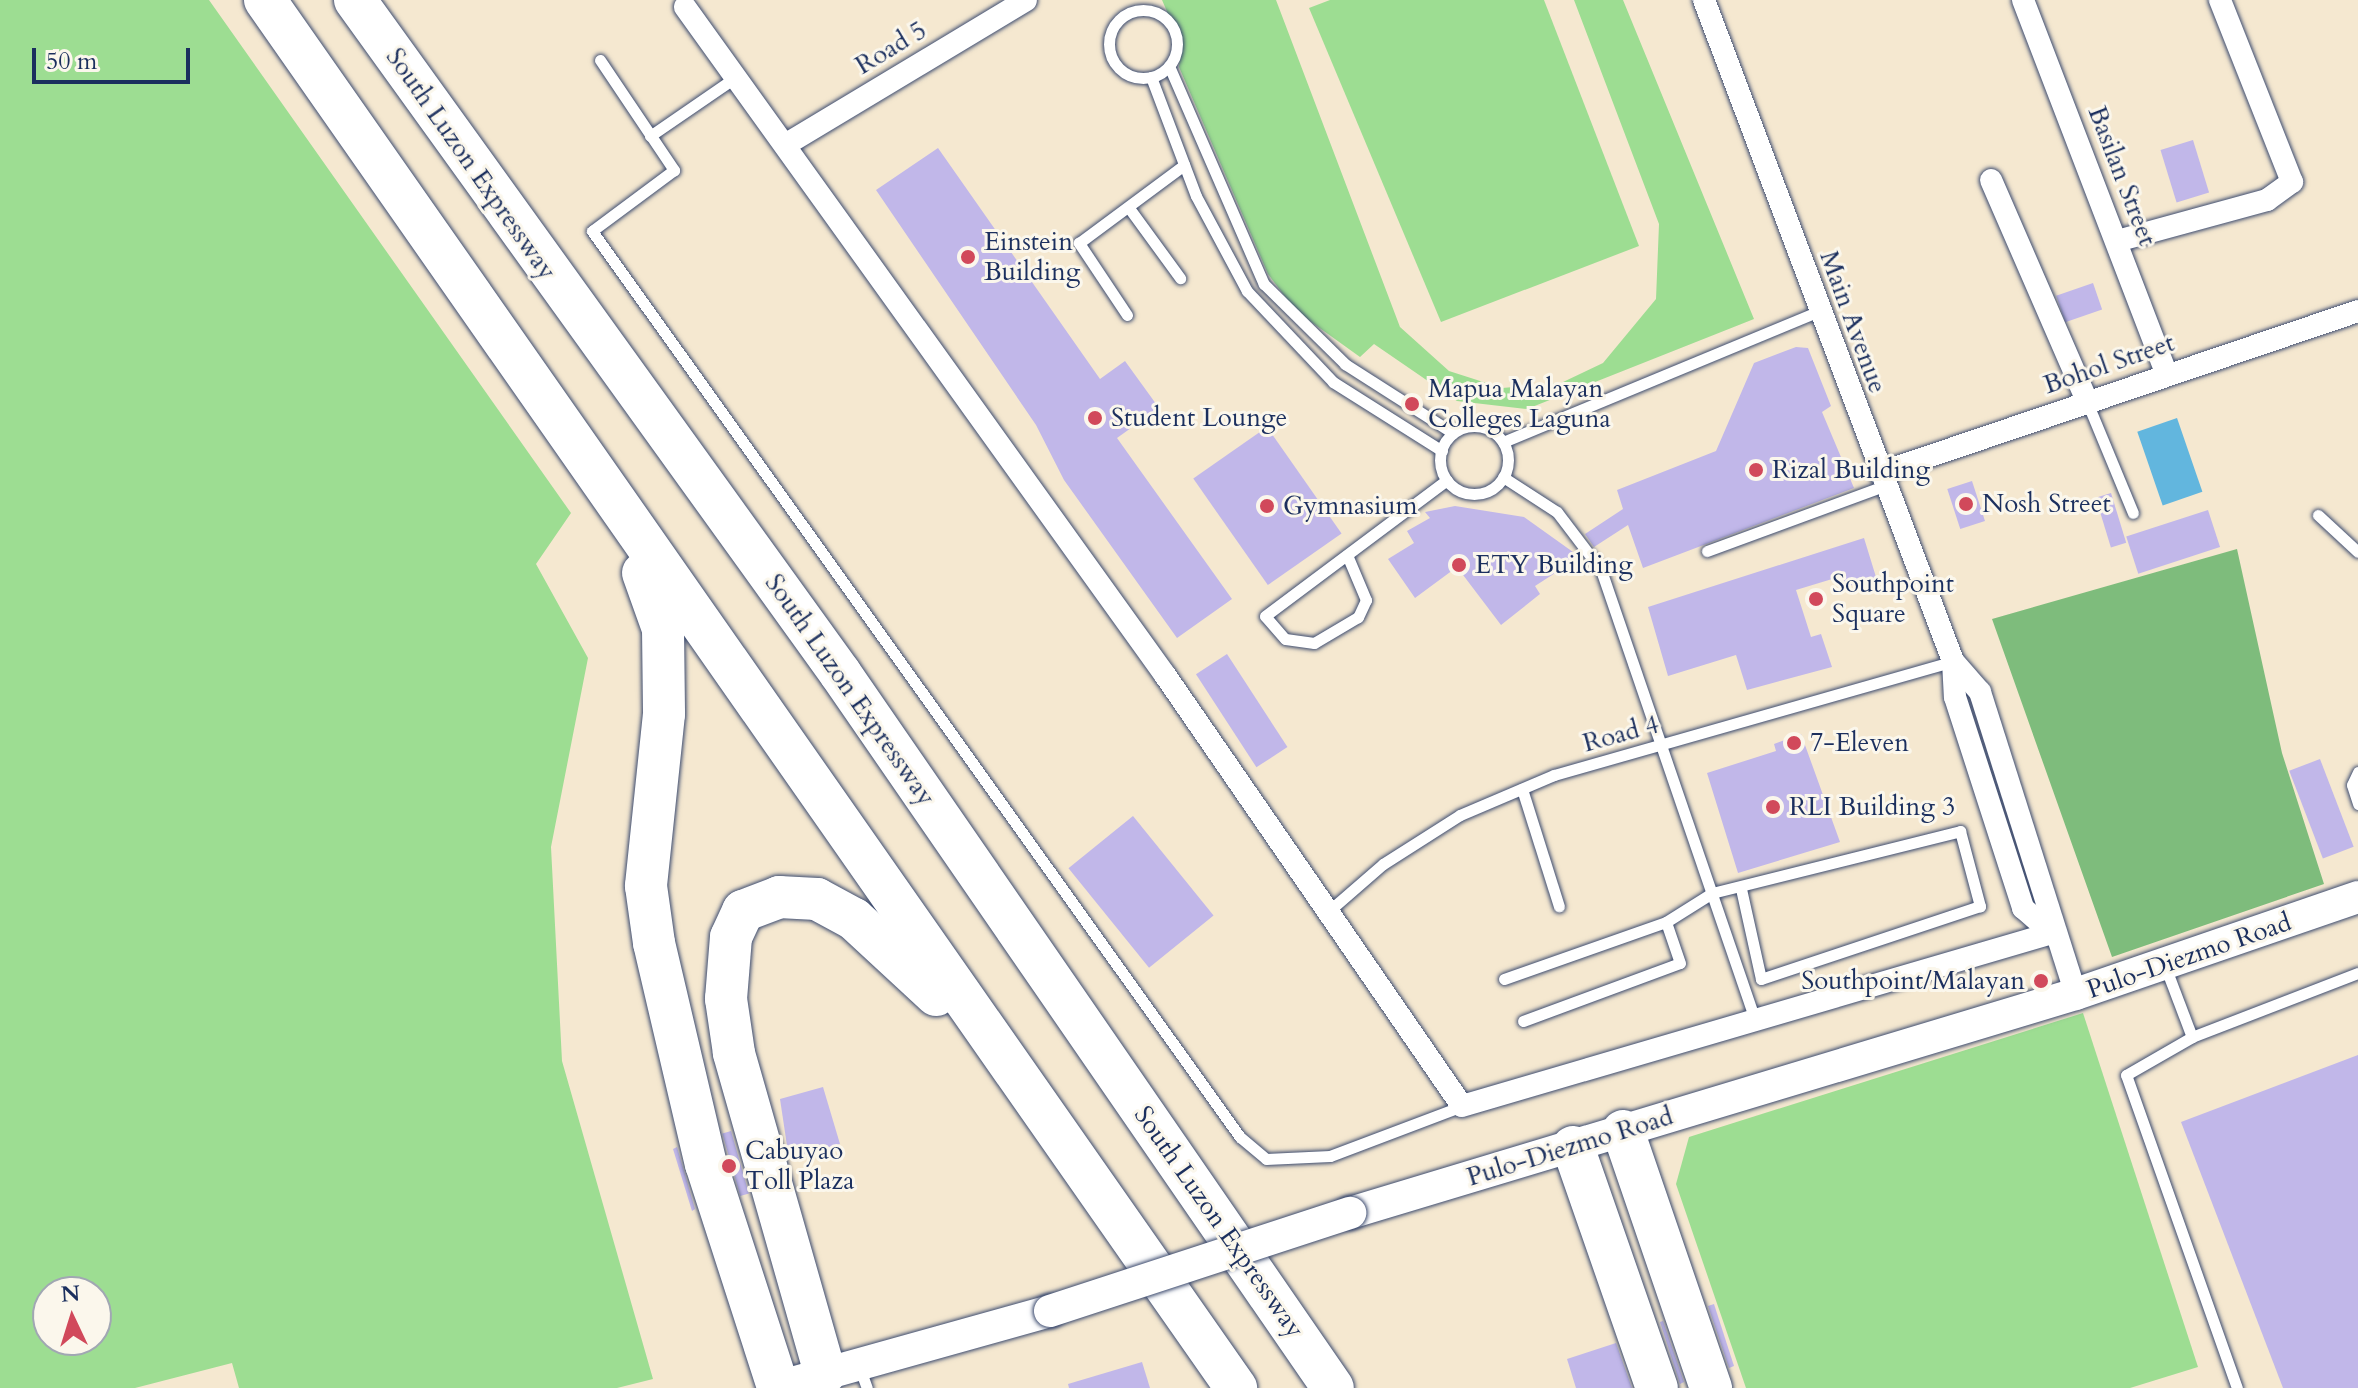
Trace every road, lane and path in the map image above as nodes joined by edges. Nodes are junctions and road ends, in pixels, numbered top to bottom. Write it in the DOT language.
graph roads {
  1 [pos="265,0"];
  2 [pos="355,0"];
  3 [pos="1026,0"];
  4 [pos="1704,0"];
  5 [pos="2220,0"];
  6 [pos="2030,2"];
  7 [pos="685,7"];
  8 [pos="600,60"];
  9 [pos="1169,66"];
  10 [pos="736,77"];
  11 [pos="1151,77"];
  12 [pos="650,136"];
  13 [pos="785,145"];
  14 [pos="1184,165"];
  15 [pos="1991,180"];
  16 [pos="1129,208"];
  17 [pos="2117,241"];
  18 [pos="1180,278"];
  19 [pos="1819,311"];
  20 [pos="2358,311"];
  21 [pos="1127,315"];
  22 [pos="2166,373"];
  23 [pos="2087,401"];
  24 [pos="1453,433"];
  25 [pos="1503,442"];
  26 [pos="1442,451"];
  27 [pos="1503,477"];
  28 [pos="1447,480"];
  29 [pos="1882,480"];
  30 [pos="607,495"];
  31 [pos="2133,513"];
  32 [pos="2318,515"];
  33 [pos="1707,551"];
  34 [pos="2358,552"];
  35 [pos="1347,555"];
  36 [pos="1953,661"];
  37 [pos="1661,747"];
  38 [pos="2358,772"];
  39 [pos="1522,789"];
  40 [pos="2358,804"];
  41 [pos="1741,889"];
  42 [pos="1712,893"];
  43 [pos="2358,897"];
  44 [pos="1559,906"];
  45 [pos="1330,910"];
  46 [pos="1666,922"];
  47 [pos="2052,933"];
  48 [pos="2165,965"];
  49 [pos="2358,973"];
  50 [pos="1504,979"];
  51 [pos="2076,994"];
  52 [pos="1755,1020"];
  53 [pos="1523,1021"];
  54 [pos="2192,1037"];
  55 [pos="1018,1079"];
  56 [pos="1462,1106"];
  57 [pos="1623,1131"];
  58 [pos="1573,1147"];
  59 [pos="845,1378"];
  60 [pos="778,1387"];
  61 [pos="1236,1388"];
  62 [pos="1333,1388"];
  63 [pos="1657,1388"];
  64 [pos="1711,1388"];
  65 [pos="2237,1388"];
  1 -- 30 [label="highway"];
  2 -- 62 [label="highway, South Luzon Expressway"];
  3 -- 13 [label="street, Road 5"];
  4 -- 19 [label="street, Main Avenue"];
  5 -- 17 [label="street"];
  6 -- 17 [label="street, Basilan Street"];
  7 -- 10 [label="street"];
  8 -- 12 [label="lane"];
  9 -- 11 [label="lane"];
  9 -- 11 [label="lane"];
  9 -- 24 [label="lane"];
  10 -- 12 [label="lane"];
  10 -- 13 [label="street"];
  11 -- 14 [label="lane"];
  12 -- 56 [label="lane"];
  13 -- 45 [label="street"];
  14 -- 16 [label="lane"];
  14 -- 26 [label="lane"];
  15 -- 23 [label="street"];
  16 -- 18 [label="lane"];
  16 -- 21 [label="lane"];
  17 -- 22 [label="street, Basilan Street"];
  19 -- 25 [label="lane"];
  19 -- 29 [label="street, Main Avenue"];
  20 -- 22 [label="street, Bohol Street"];
  22 -- 23 [label="street, Bohol Street"];
  23 -- 29 [label="street, Bohol Street"];
  23 -- 31 [label="lane"];
  24 -- 25 [label="lane"];
  24 -- 26 [label="lane"];
  25 -- 27 [label="lane"];
  26 -- 28 [label="lane"];
  27 -- 28 [label="lane"];
  27 -- 37 [label="lane"];
  28 -- 35 [label="lane"];
  29 -- 33 [label="lane"];
  29 -- 36 [label="street, Main Avenue"];
  30 -- 55 [label="highway"];
  30 -- 60 [label="highway"];
  32 -- 34 [label="lane"];
  35 -- 35 [label="lane"];
  36 -- 37 [label="lane, Road 4"];
  36 -- 47 [label="street, Main Avenue"];
  37 -- 39 [label="lane, Road 4"];
  37 -- 42 [label="lane"];
  38 -- 40 [label="lane"];
  39 -- 44 [label="lane"];
  39 -- 45 [label="lane, Road 4"];
  41 -- 41 [label="lane"];
  41 -- 42 [label="lane"];
  42 -- 46 [label="lane"];
  42 -- 52 [label="lane"];
  43 -- 48 [label="main road, Pulo-Diezmo Road"];
  45 -- 56 [label="street"];
  46 -- 50 [label="lane"];
  46 -- 53 [label="lane"];
  47 -- 51 [label="street, Main Avenue"];
  47 -- 52 [label="street"];
  48 -- 51 [label="main road, Pulo-Diezmo Road"];
  48 -- 54 [label="lane"];
  49 -- 54 [label="lane"];
  51 -- 57 [label="main road, Pulo-Diezmo Road"];
  52 -- 56 [label="street"];
  54 -- 65 [label="lane"];
  55 -- 59 [label="highway"];
  55 -- 61 [label="highway"];
  57 -- 58 [label="main road, Pulo-Diezmo Road"];
  57 -- 64 [label="highway"];
  58 -- 59 [label="main road, Pulo-Diezmo Road, bridge"];
  58 -- 63 [label="highway"];
  59 -- 60 [label="main road, Pulo-Diezmo Road"];
}
